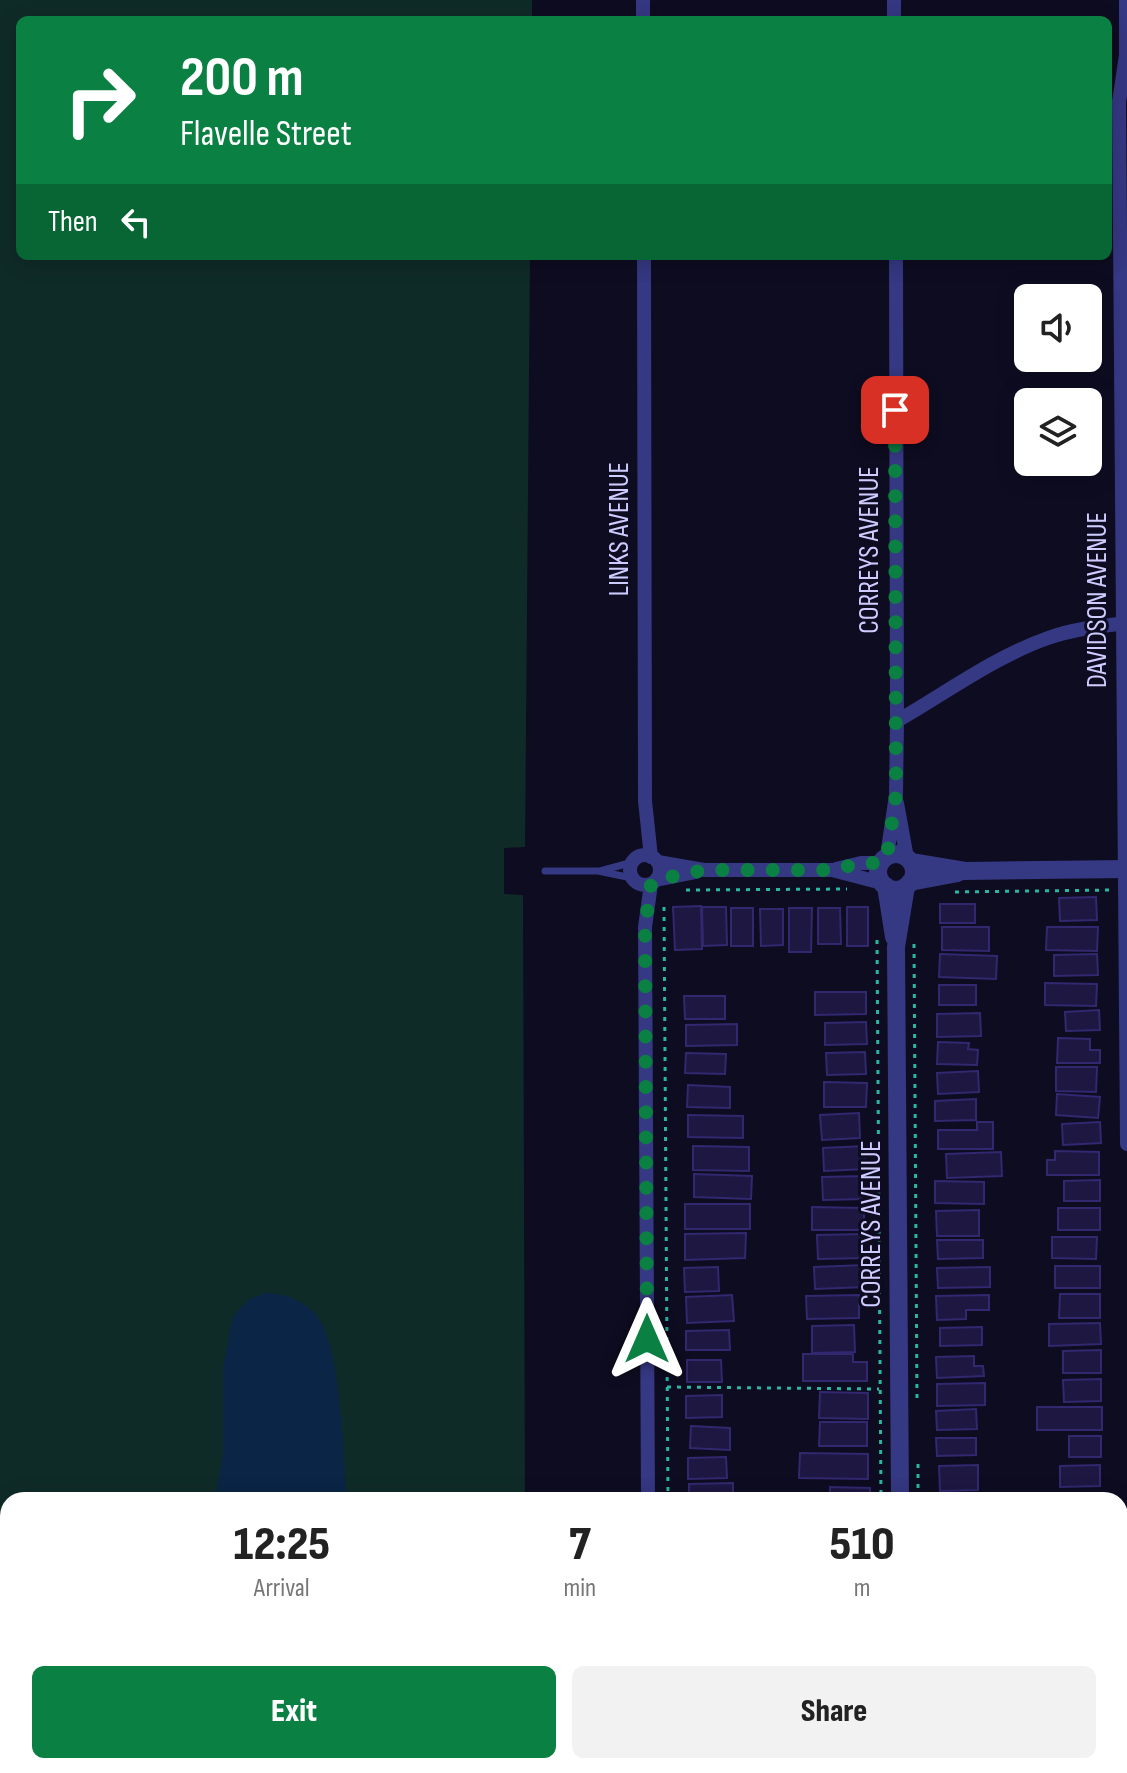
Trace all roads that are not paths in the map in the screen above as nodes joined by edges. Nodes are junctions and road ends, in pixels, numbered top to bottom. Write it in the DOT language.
graph roads {
  1 [pos="1126,0"];
  2 [pos="1126,59"];
  3 [pos="644,260"];
  4 [pos="896,260"];
  5 [pos="1124,624"];
  6 [pos="897,721"];
  7 [pos="896,795"];
  8 [pos="645,860"];
  9 [pos="884,860"];
  10 [pos="909,860"];
  11 [pos="1126,869"];
  12 [pos="704,870"];
  13 [pos="832,870"];
  14 [pos="545,871"];
  15 [pos="598,871"];
  16 [pos="965,871"];
  17 [pos="644,881"];
  18 [pos="908,884"];
  19 [pos="884,885"];
  20 [pos="896,947"];
  21 [pos="1127,1144"];
  22 [pos="648,1492"];
  23 [pos="900,1492"];
  1 -- 2 [label="street, DAVIDSON AVENUE"];
  2 -- 5 [label="street, DAVIDSON AVENUE"];
  3 -- 8 [label="street, LINKS AVENUE"];
  4 -- 6 [label="street, CORREYS AVENUE"];
  5 -- 6 [label="street"];
  5 -- 11 [label="street, DAVIDSON AVENUE"];
  6 -- 7 [label="street, CORREYS AVENUE"];
  7 -- 9 [label="street, CORREYS AVENUE"];
  7 -- 10 [label="street, CORREYS AVENUE"];
  8 -- 12 [label="street"];
  8 -- 15 [label="lane"];
  8 -- 17 [label="street"];
  8 -- 17 [label="street"];
  9 -- 10 [label="street"];
  9 -- 13 [label="street"];
  9 -- 19 [label="street"];
  10 -- 16 [label="street"];
  10 -- 18 [label="street"];
  11 -- 16 [label="street"];
  11 -- 21 [label="street, DAVIDSON AVENUE"];
  12 -- 13 [label="street"];
  12 -- 17 [label="street"];
  13 -- 19 [label="street"];
  14 -- 15 [label="lane"];
  15 -- 17 [label="lane"];
  16 -- 18 [label="street"];
  17 -- 22 [label="street"];
  18 -- 19 [label="street"];
  18 -- 20 [label="street, CORREYS AVENUE"];
  19 -- 20 [label="street, CORREYS AVENUE"];
  20 -- 23 [label="street, CORREYS AVENUE"];
}
